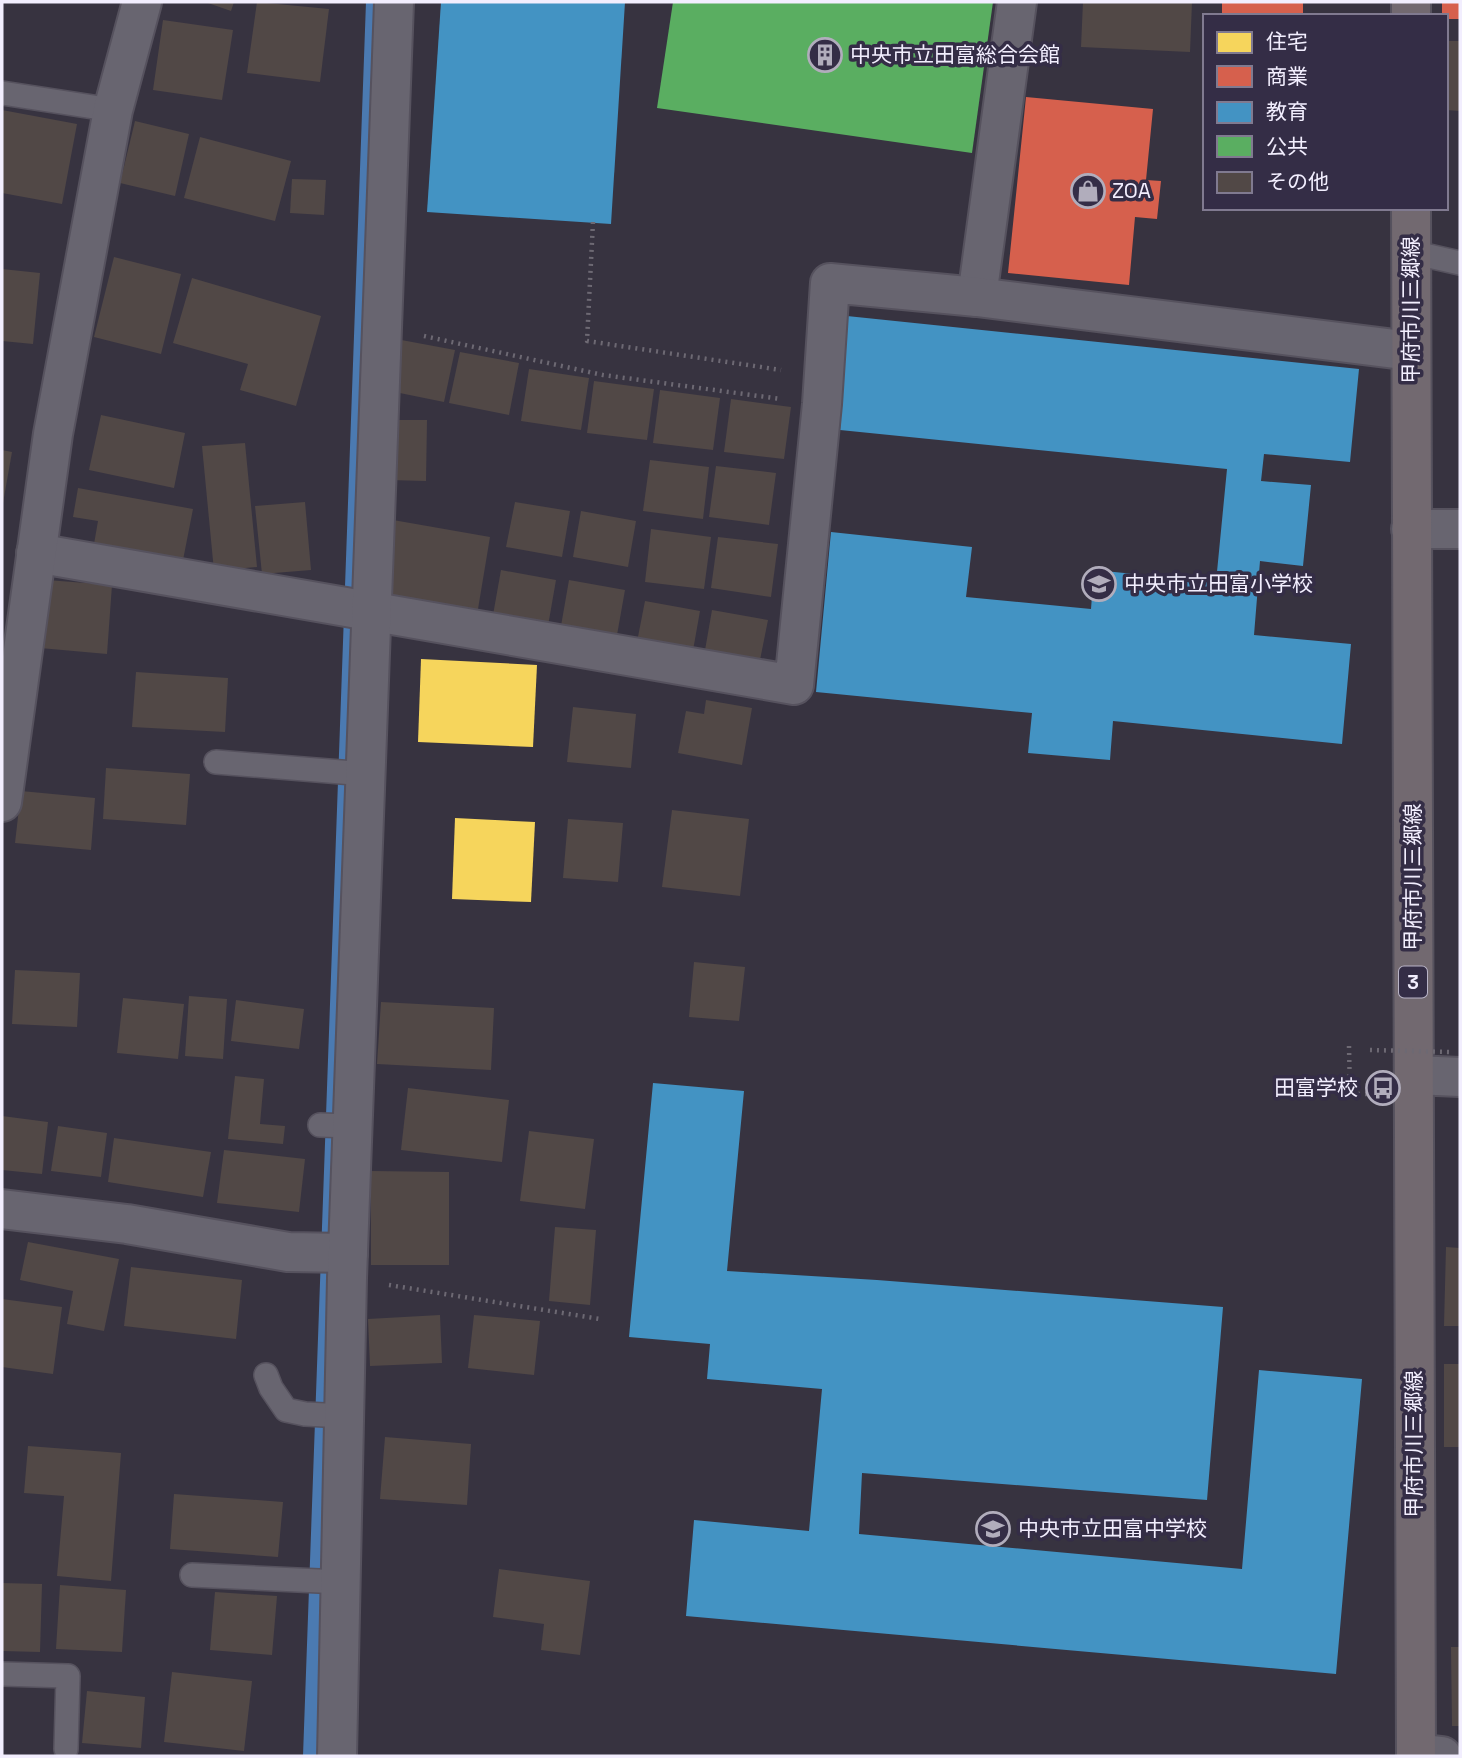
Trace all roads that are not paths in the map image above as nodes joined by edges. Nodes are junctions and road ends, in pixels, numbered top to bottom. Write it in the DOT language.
graph roads {
  1 [pos="142,2"];
  2 [pos="394,2"];
  3 [pos="1017,2"];
  4 [pos="2,93"];
  5 [pos="113,110"];
  6 [pos="1411,210"];
  7 [pos="1411,252"];
  8 [pos="1460,263"];
  9 [pos="977,297"];
  10 [pos="1411,351"];
  11 [pos="1411,529"];
  12 [pos="1460,529"];
  13 [pos="36,552"];
  14 [pos="354,608"];
  15 [pos="5,748"];
  16 [pos="216,762"];
  17 [pos="362,774"];
  18 [pos="2,802"];
  19 [pos="1455,1065"];
  20 [pos="1414,1075"];
  21 [pos="2,1209"];
  22 [pos="346,1262"];
  23 [pos="266,1374"];
  24 [pos="343,1416"];
  25 [pos="192,1575"];
  26 [pos="337,1581"];
  27 [pos="2,1674"];
  28 [pos="66,1749"];
  29 [pos="1424,1755"];
  30 [pos="337,1756"];
  1 -- 5 [label="street"];
  2 -- 14 [label="street"];
  3 -- 9 [label="street"];
  4 -- 5 [label="lane"];
  5 -- 13 [label="street"];
  6 -- 7 [label="main road, 甲府市川三郷線 / 3"];
  7 -- 8 [label="lane"];
  7 -- 10 [label="main road, 甲府市川三郷線 / 3"];
  9 -- 10 [label="street"];
  9 -- 14 [label="street"];
  10 -- 11 [label="main road, 甲府市川三郷線 / 3"];
  11 -- 12 [label="street"];
  11 -- 20 [label="main road, 甲府市川三郷線 / 3"];
  13 -- 14 [label="street"];
  13 -- 15 [label="street"];
  14 -- 17 [label="street"];
  15 -- 18 [label="street"];
  16 -- 17 [label="lane"];
  17 -- 22 [label="street"];
  19 -- 20 [label="street"];
  20 -- 29 [label="main road, 甲府市川三郷線 / 3"];
  21 -- 22 [label="street"];
  22 -- 24 [label="street"];
  23 -- 24 [label="lane"];
  24 -- 26 [label="street"];
  25 -- 26 [label="lane"];
  26 -- 30 [label="street"];
  27 -- 28 [label="lane"];
}
